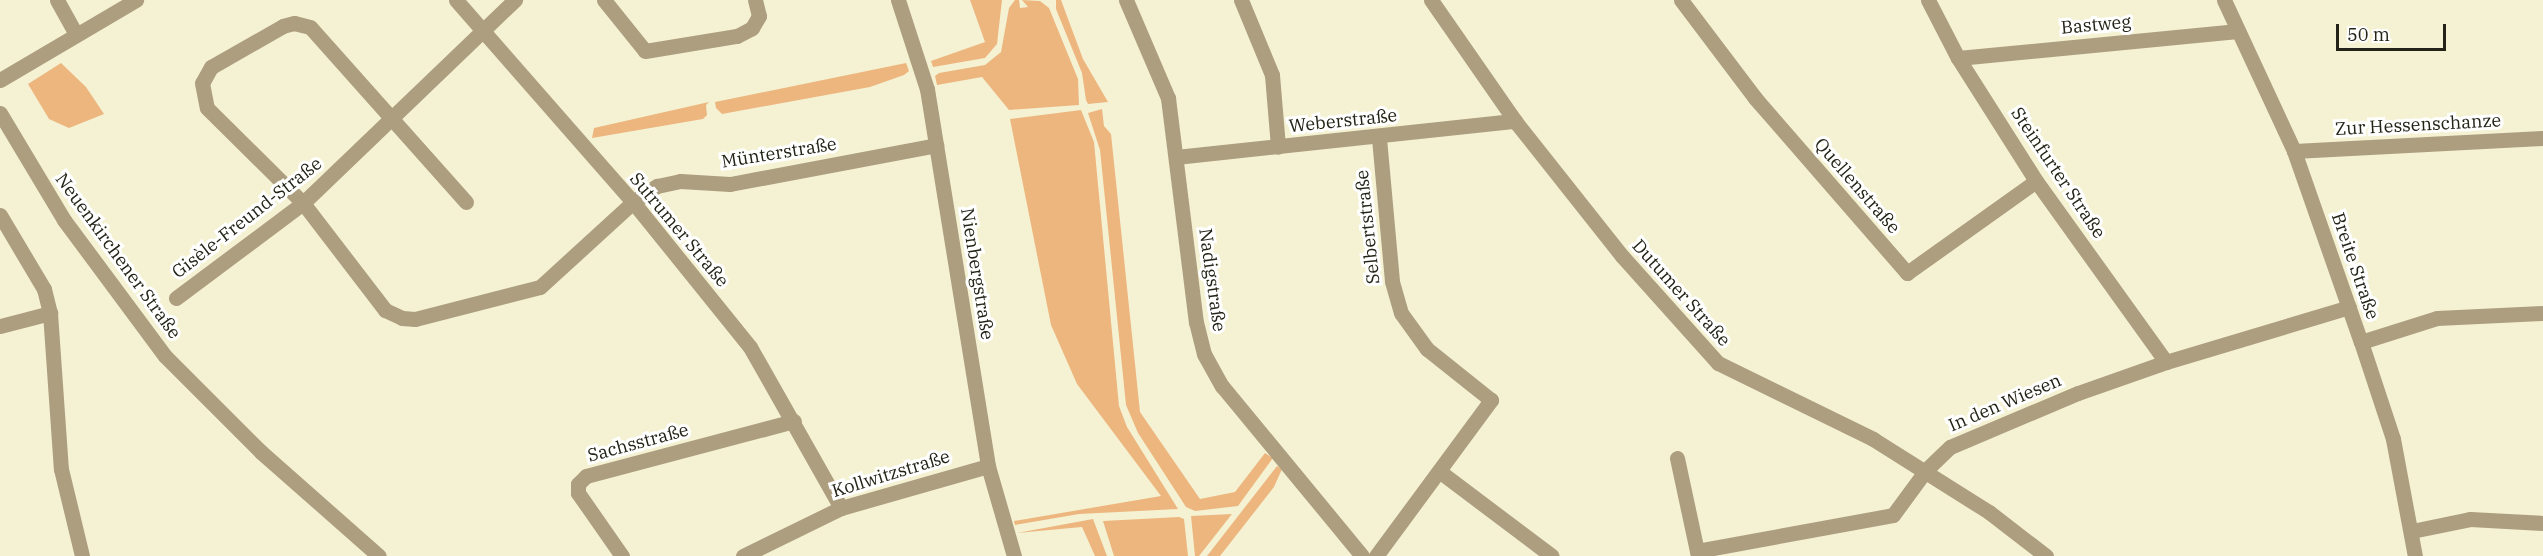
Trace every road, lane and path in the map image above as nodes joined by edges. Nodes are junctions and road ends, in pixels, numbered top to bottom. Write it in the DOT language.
graph roads {
  1 [pos="57,0"];
  2 [pos="136,0"];
  3 [pos="456,0"];
  4 [pos="516,0"];
  5 [pos="604,0"];
  6 [pos="755,0"];
  7 [pos="898,0"];
  8 [pos="1126,0"];
  9 [pos="1241,0"];
  10 [pos="1431,0"];
  11 [pos="1681,0"];
  12 [pos="1928,0"];
  13 [pos="2224,0"];
  14 [pos="481,30"];
  15 [pos="2238,31"];
  16 [pos="76,34"];
  17 [pos="1958,58"];
  18 [pos="0,80"];
  19 [pos="0,113"];
  20 [pos="395,119"];
  21 [pos="1515,121"];
  22 [pos="1379,138"];
  23 [pos="2543,138"];
  24 [pos="936,145"];
  25 [pos="1278,147"];
  26 [pos="2294,151"];
  27 [pos="1176,157"];
  28 [pos="2037,181"];
  29 [pos="466,202"];
  30 [pos="633,202"];
  31 [pos="303,203"];
  32 [pos="0,215"];
  33 [pos="176,298"];
  34 [pos="2349,307"];
  35 [pos="50,313"];
  36 [pos="2543,313"];
  37 [pos="0,326"];
  38 [pos="2361,342"];
  39 [pos="2166,362"];
  40 [pos="794,421"];
  41 [pos="1677,458"];
  42 [pos="988,466"];
  43 [pos="1926,470"];
  44 [pos="1439,471"];
  45 [pos="841,508"];
  46 [pos="2543,523"];
  47 [pos="2412,531"];
  48 [pos="1698,554"];
  49 [pos="82,556"];
  50 [pos="379,556"];
  51 [pos="622,556"];
  52 [pos="743,556"];
  53 [pos="1014,556"];
  54 [pos="1362,556"];
  55 [pos="1376,556"];
  56 [pos="1552,556"];
  57 [pos="2046,556"];
  58 [pos="2415,556"];
  1 -- 16 [label="street"];
  2 -- 16 [label="street"];
  3 -- 14 [label="street, Sutrumer Straße"];
  4 -- 14 [label="street, Gisèle-Freund-Straße"];
  5 -- 6 [label="street"];
  7 -- 24 [label="street, Nienbergstraße"];
  8 -- 27 [label="street, Nadigstraße"];
  9 -- 25 [label="street"];
  10 -- 21 [label="street, Dutumer Straße"];
  11 -- 28 [label="street, Quellenstraße"];
  12 -- 17 [label="street, Steinfurter Straße"];
  13 -- 15 [label="street, Breite Straße"];
  14 -- 20 [label="street, Gisèle-Freund-Straße"];
  14 -- 30 [label="street, Sutrumer Straße"];
  15 -- 17 [label="street, Bastweg"];
  15 -- 26 [label="street, Breite Straße"];
  16 -- 18 [label="street"];
  17 -- 28 [label="street, Steinfurter Straße"];
  19 -- 50 [label="street, Neuenkirchener Straße"];
  20 -- 29 [label="street"];
  20 -- 31 [label="street, Gisèle-Freund-Straße"];
  20 -- 31 [label="street, Münterstraße"];
  21 -- 22 [label="street, Weberstraße"];
  21 -- 43 [label="street, Dutumer Straße"];
  22 -- 25 [label="street, Weberstraße"];
  22 -- 44 [label="street, Selbertstraße"];
  23 -- 26 [label="street, Zur Hessenschanze"];
  24 -- 30 [label="street, Münterstraße"];
  24 -- 42 [label="street, Nienbergstraße"];
  25 -- 27 [label="street, Weberstraße"];
  26 -- 34 [label="street, Breite Straße"];
  27 -- 54 [label="street, Nadigstraße"];
  28 -- 39 [label="street, Steinfurter Straße"];
  30 -- 31 [label="street, Münterstraße"];
  30 -- 40 [label="street, Sutrumer Straße"];
  31 -- 33 [label="street, Gisèle-Freund-Straße"];
  32 -- 35 [label="street"];
  34 -- 38 [label="street, Breite Straße"];
  34 -- 39 [label="street, In den Wiesen"];
  35 -- 37 [label="street"];
  35 -- 49 [label="street"];
  36 -- 38 [label="street"];
  38 -- 47 [label="street, Breite Straße"];
  39 -- 43 [label="street, In den Wiesen"];
  40 -- 45 [label="street, Sutrumer Straße"];
  40 -- 51 [label="street, Sachsstraße"];
  41 -- 48 [label="street, In den Wiesen"];
  42 -- 45 [label="street, Kollwitzstraße"];
  42 -- 53 [label="street, Nienbergstraße"];
  43 -- 48 [label="street, In den Wiesen"];
  43 -- 57 [label="street, Dutumer Straße"];
  44 -- 55 [label="street, Selbertstraße"];
  44 -- 56 [label="street"];
  45 -- 52 [label="street, Kollwitzstraße"];
  46 -- 47 [label="street"];
  47 -- 58 [label="street, Breite Straße"];
}
